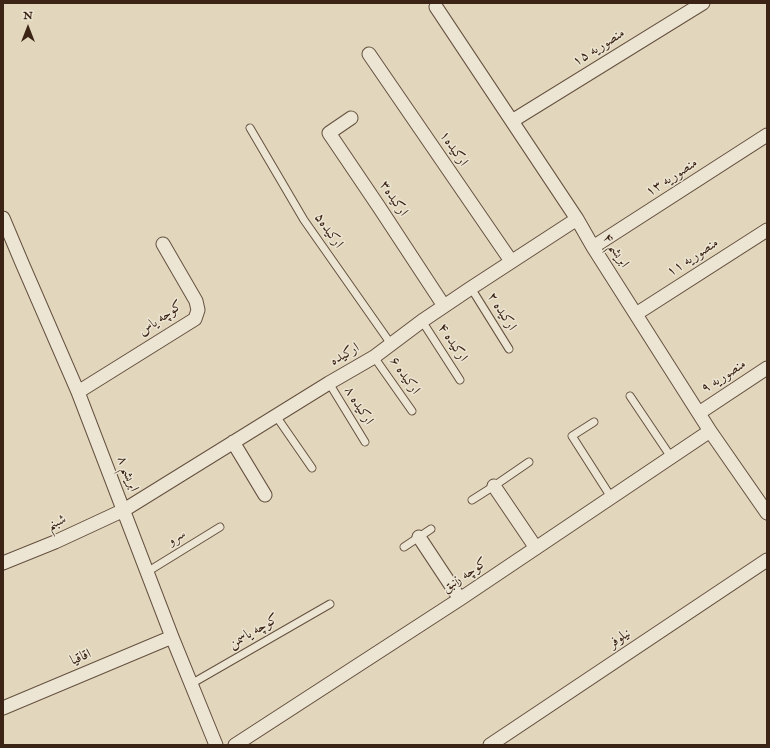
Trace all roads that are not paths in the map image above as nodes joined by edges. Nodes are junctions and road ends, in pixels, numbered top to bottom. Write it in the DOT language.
graph roads {
  1 [pos="703,3"];
  2 [pos="438,5"];
  3 [pos="369,54"];
  4 [pos="351,118"];
  5 [pos="512,121"];
  6 [pos="250,128"];
  7 [pos="767,136"];
  8 [pos="3,218"];
  9 [pos="577,219"];
  10 [pos="767,230"];
  11 [pos="163,244"];
  12 [pos="593,247"];
  13 [pos="511,261"];
  14 [pos="470,288"];
  15 [pos="444,306"];
  16 [pos="636,314"];
  17 [pos="422,321"];
  18 [pos="392,344"];
  19 [pos="509,349"];
  20 [pos="374,357"];
  21 [pos="767,368"];
  22 [pos="460,380"];
  23 [pos="329,383"];
  24 [pos="78,392"];
  25 [pos="630,396"];
  26 [pos="412,411"];
  27 [pos="699,413"];
  28 [pos="276,416"];
  29 [pos="594,422"];
  30 [pos="710,431"];
  31 [pos="233,442"];
  32 [pos="365,442"];
  33 [pos="671,457"];
  34 [pos="529,462"];
  35 [pos="312,468"];
  36 [pos="494,486"];
  37 [pos="265,495"];
  38 [pos="611,497"];
  39 [pos="472,500"];
  40 [pos="766,508"];
  41 [pos="124,510"];
  42 [pos="220,527"];
  43 [pos="431,529"];
  44 [pos="419,537"];
  45 [pos="404,547"];
  46 [pos="536,548"];
  47 [pos="767,560"];
  48 [pos="3,563"];
  49 [pos="147,572"];
  50 [pos="460,599"];
  51 [pos="330,604"];
  52 [pos="172,637"];
  53 [pos="191,684"];
  54 [pos="3,708"];
  55 [pos="212,744"];
  56 [pos="235,745"];
  57 [pos="490,745"];
  1 -- 5 [label="street, منصوریه ۱۵"];
  2 -- 5 [label="street, ابریشم ۴"];
  3 -- 13 [label="street, ارکیده۱"];
  4 -- 15 [label="street, ارکیده۳"];
  5 -- 9 [label="street, ابریشم ۴"];
  6 -- 18 [label="lane, ارکیده۵"];
  7 -- 12 [label="street, منصوریه ۱۳"];
  8 -- 24 [label="street, ابریشم ۸"];
  9 -- 12 [label="street, ابریشم ۴"];
  9 -- 13 [label="street, ارکیده"];
  10 -- 16 [label="street, منصوریه ۱۱"];
  11 -- 24 [label="street, کوچه یاس"];
  12 -- 16 [label="street, ابریشم ۴"];
  13 -- 14 [label="street, ارکیده"];
  14 -- 15 [label="street, ارکیده"];
  14 -- 19 [label="lane, ارکیده ۲"];
  15 -- 17 [label="street, ارکیده"];
  16 -- 27 [label="street, ابریشم ۴"];
  17 -- 18 [label="street, ارکیده"];
  17 -- 22 [label="lane, ارکیده ۴"];
  18 -- 20 [label="street, ارکیده"];
  20 -- 23 [label="street, ارکیده"];
  20 -- 26 [label="lane, ارکیده ۶"];
  21 -- 27 [label="street, منصوریه ۹"];
  23 -- 28 [label="street, ارکیده"];
  23 -- 32 [label="lane, ارکیده ۸"];
  24 -- 41 [label="street, ابریشم ۸"];
  25 -- 33 [label="lane"];
  27 -- 30 [label="street, ابریشم ۴"];
  28 -- 31 [label="street, ارکیده"];
  28 -- 35 [label="lane"];
  29 -- 38 [label="lane"];
  30 -- 33 [label="street, کوچه زنبق"];
  30 -- 40 [label="street, ابریشم ۴"];
  31 -- 37 [label="street"];
  31 -- 41 [label="street, ارکیده"];
  33 -- 38 [label="street, کوچه زنبق"];
  34 -- 36 [label="lane"];
  36 -- 39 [label="lane"];
  36 -- 46 [label="street"];
  38 -- 46 [label="street, کوچه زنبق"];
  41 -- 48 [label="street, شبنم"];
  41 -- 49 [label="street, ابریشم ۸"];
  42 -- 49 [label="lane, سرو"];
  43 -- 44 [label="lane"];
  44 -- 45 [label="lane"];
  44 -- 50 [label="street"];
  46 -- 50 [label="street, کوچه زنبق"];
  47 -- 57 [label="street, نيلوفر"];
  49 -- 52 [label="street, ابریشم ۸"];
  50 -- 56 [label="street, کوچه زنبق"];
  51 -- 53 [label="lane, کوچه یاسمن"];
  52 -- 53 [label="street, ابریشم ۸"];
  52 -- 54 [label="street, اقاقیا"];
  53 -- 55 [label="street, ابریشم ۸"];
}
